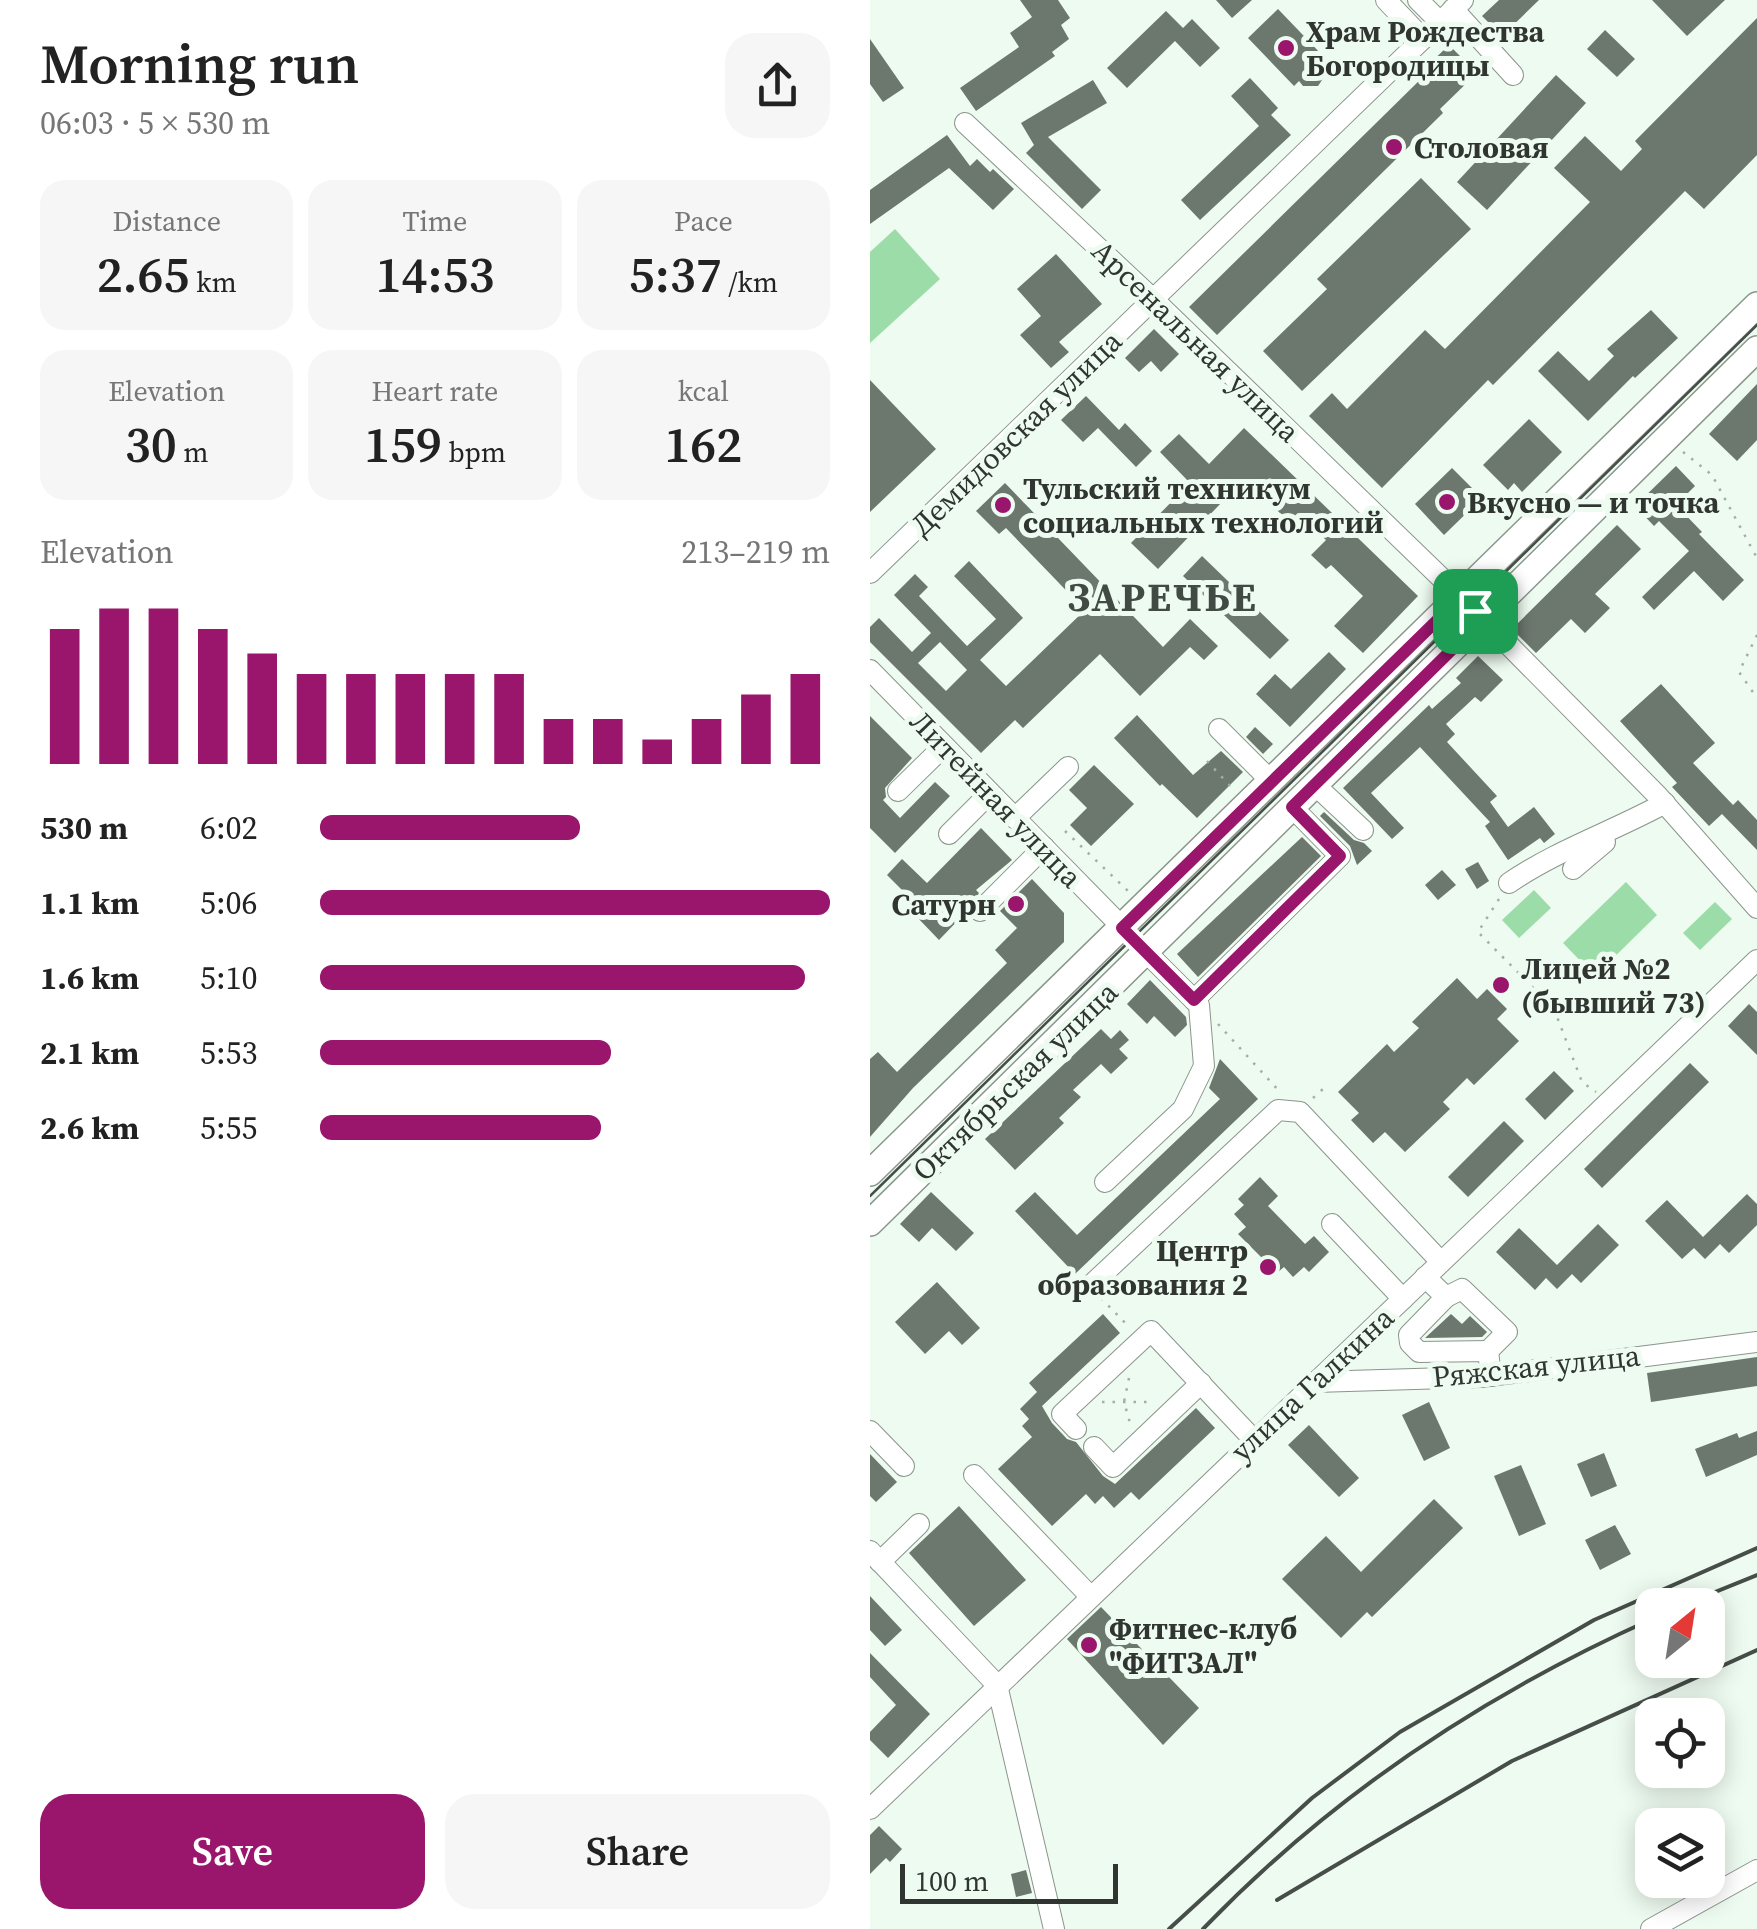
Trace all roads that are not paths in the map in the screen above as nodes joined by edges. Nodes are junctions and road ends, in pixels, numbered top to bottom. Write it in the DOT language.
graph roads {
  1 [pos="1386,0"];
  2 [pos="1418,0"];
  3 [pos="1452,10"];
  4 [pos="1423,39"];
  5 [pos="1513,76"];
  6 [pos="965,123"];
  7 [pos="1154,300"];
  8 [pos="1757,305"];
  9 [pos="1757,349"];
  10 [pos="870,573"];
  11 [pos="1461,597"];
  12 [pos="1483,619"];
  13 [pos="870,670"];
  14 [pos="1219,729"];
  15 [pos="949,750"];
  16 [pos="1068,767"];
  17 [pos="1272,782"];
  18 [pos="1315,784"];
  19 [pos="990,793"];
  20 [pos="903,795"];
  21 [pos="1665,803"];
  22 [pos="1292,807"];
  23 [pos="1014,818"];
  24 [pos="1626,825"];
  25 [pos="1362,830"];
  26 [pos="949,834"];
  27 [pos="1044,848"];
  28 [pos="1573,869"];
  29 [pos="1509,883"];
  30 [pos="1757,908"];
  31 [pos="980,911"];
  32 [pos="1122,928"];
  33 [pos="1146,952"];
  34 [pos="1757,960"];
  35 [pos="1196,1002"];
  36 [pos="870,1172"];
  37 [pos="1105,1182"];
  38 [pos="870,1223"];
  39 [pos="1332,1224"];
  40 [pos="1433,1269"];
  41 [pos="1090,1286"];
  42 [pos="1446,1297"];
  43 [pos="1402,1298"];
  44 [pos="1757,1342"];
  45 [pos="1488,1351"];
  46 [pos="1491,1376"];
  47 [pos="1315,1382"];
  48 [pos="1200,1384"];
  49 [pos="1076,1428"];
  50 [pos="870,1431"];
  51 [pos="1253,1439"];
  52 [pos="1094,1448"];
  53 [pos="904,1466"];
  54 [pos="974,1475"];
  55 [pos="919,1524"];
  56 [pos="875,1557"];
  57 [pos="1090,1596"];
  58 [pos="997,1684"];
  59 [pos="870,1809"];
  60 [pos="1757,1870"];
  61 [pos="1054,1929"];
  62 [pos="1651,1929"];
  1 -- 4 [label="street"];
  2 -- 3 [label="street"];
  3 -- 4 [label="street, Демидовская улица"];
  3 -- 5 [label="street"];
  4 -- 7 [label="street, Демидовская улица"];
  6 -- 7 [label="street, Арсенальная улица"];
  7 -- 10 [label="street, Демидовская улица"];
  7 -- 11 [label="street, Арсенальная улица"];
  8 -- 11 [label="main road, Октябрьская улица"];
  9 -- 12 [label="main road, Октябрьская улица"];
  11 -- 12 [label="main road, Арсенальная улица"];
  11 -- 17 [label="main road, Октябрьская улица"];
  12 -- 18 [label="main road, Октябрьская улица"];
  12 -- 21 [label="street, Арсенальная улица"];
  13 -- 15 [label="street, Литейная улица"];
  14 -- 17 [label="street"];
  15 -- 19 [label="street, Литейная улица"];
  15 -- 20 [label="street"];
  16 -- 23 [label="street"];
  17 -- 32 [label="main road, Октябрьская улица"];
  18 -- 22 [label="main road, Октябрьская улица"];
  18 -- 25 [label="street"];
  19 -- 23 [label="street, Литейная улица"];
  19 -- 26 [label="street"];
  21 -- 24 [label="street"];
  21 -- 30 [label="street, Арсенальная улица"];
  22 -- 33 [label="main road, Октябрьская улица"];
  22 -- 35 [label="street"];
  23 -- 27 [label="street, Литейная улица"];
  24 -- 28 [label="street"];
  24 -- 29 [label="street"];
  27 -- 31 [label="street"];
  27 -- 32 [label="street, Литейная улица"];
  32 -- 33 [label="main road"];
  32 -- 36 [label="main road, Октябрьская улица"];
  33 -- 35 [label="street"];
  33 -- 38 [label="main road, Октябрьская улица"];
  34 -- 40 [label="street, улица Галкина"];
  35 -- 37 [label="street"];
  39 -- 43 [label="street"];
  40 -- 41 [label="street"];
  40 -- 42 [label="street"];
  40 -- 43 [label="street, улица Галкина"];
  42 -- 45 [label="street"];
  42 -- 45 [label="street"];
  43 -- 47 [label="street, улица Галкина"];
  44 -- 46 [label="street, Ряжская улица"];
  45 -- 46 [label="street"];
  46 -- 47 [label="street, Ряжская улица"];
  47 -- 51 [label="street, улица Галкина"];
  48 -- 49 [label="street"];
  48 -- 51 [label="street"];
  48 -- 52 [label="street"];
  50 -- 53 [label="street"];
  51 -- 57 [label="street, улица Галкина"];
  54 -- 57 [label="street"];
  55 -- 56 [label="street"];
  56 -- 58 [label="street"];
  57 -- 58 [label="street, улица Галкина"];
  58 -- 59 [label="street, улица Галкина"];
  58 -- 61 [label="street"];
  60 -- 62 [label="street"];
}
